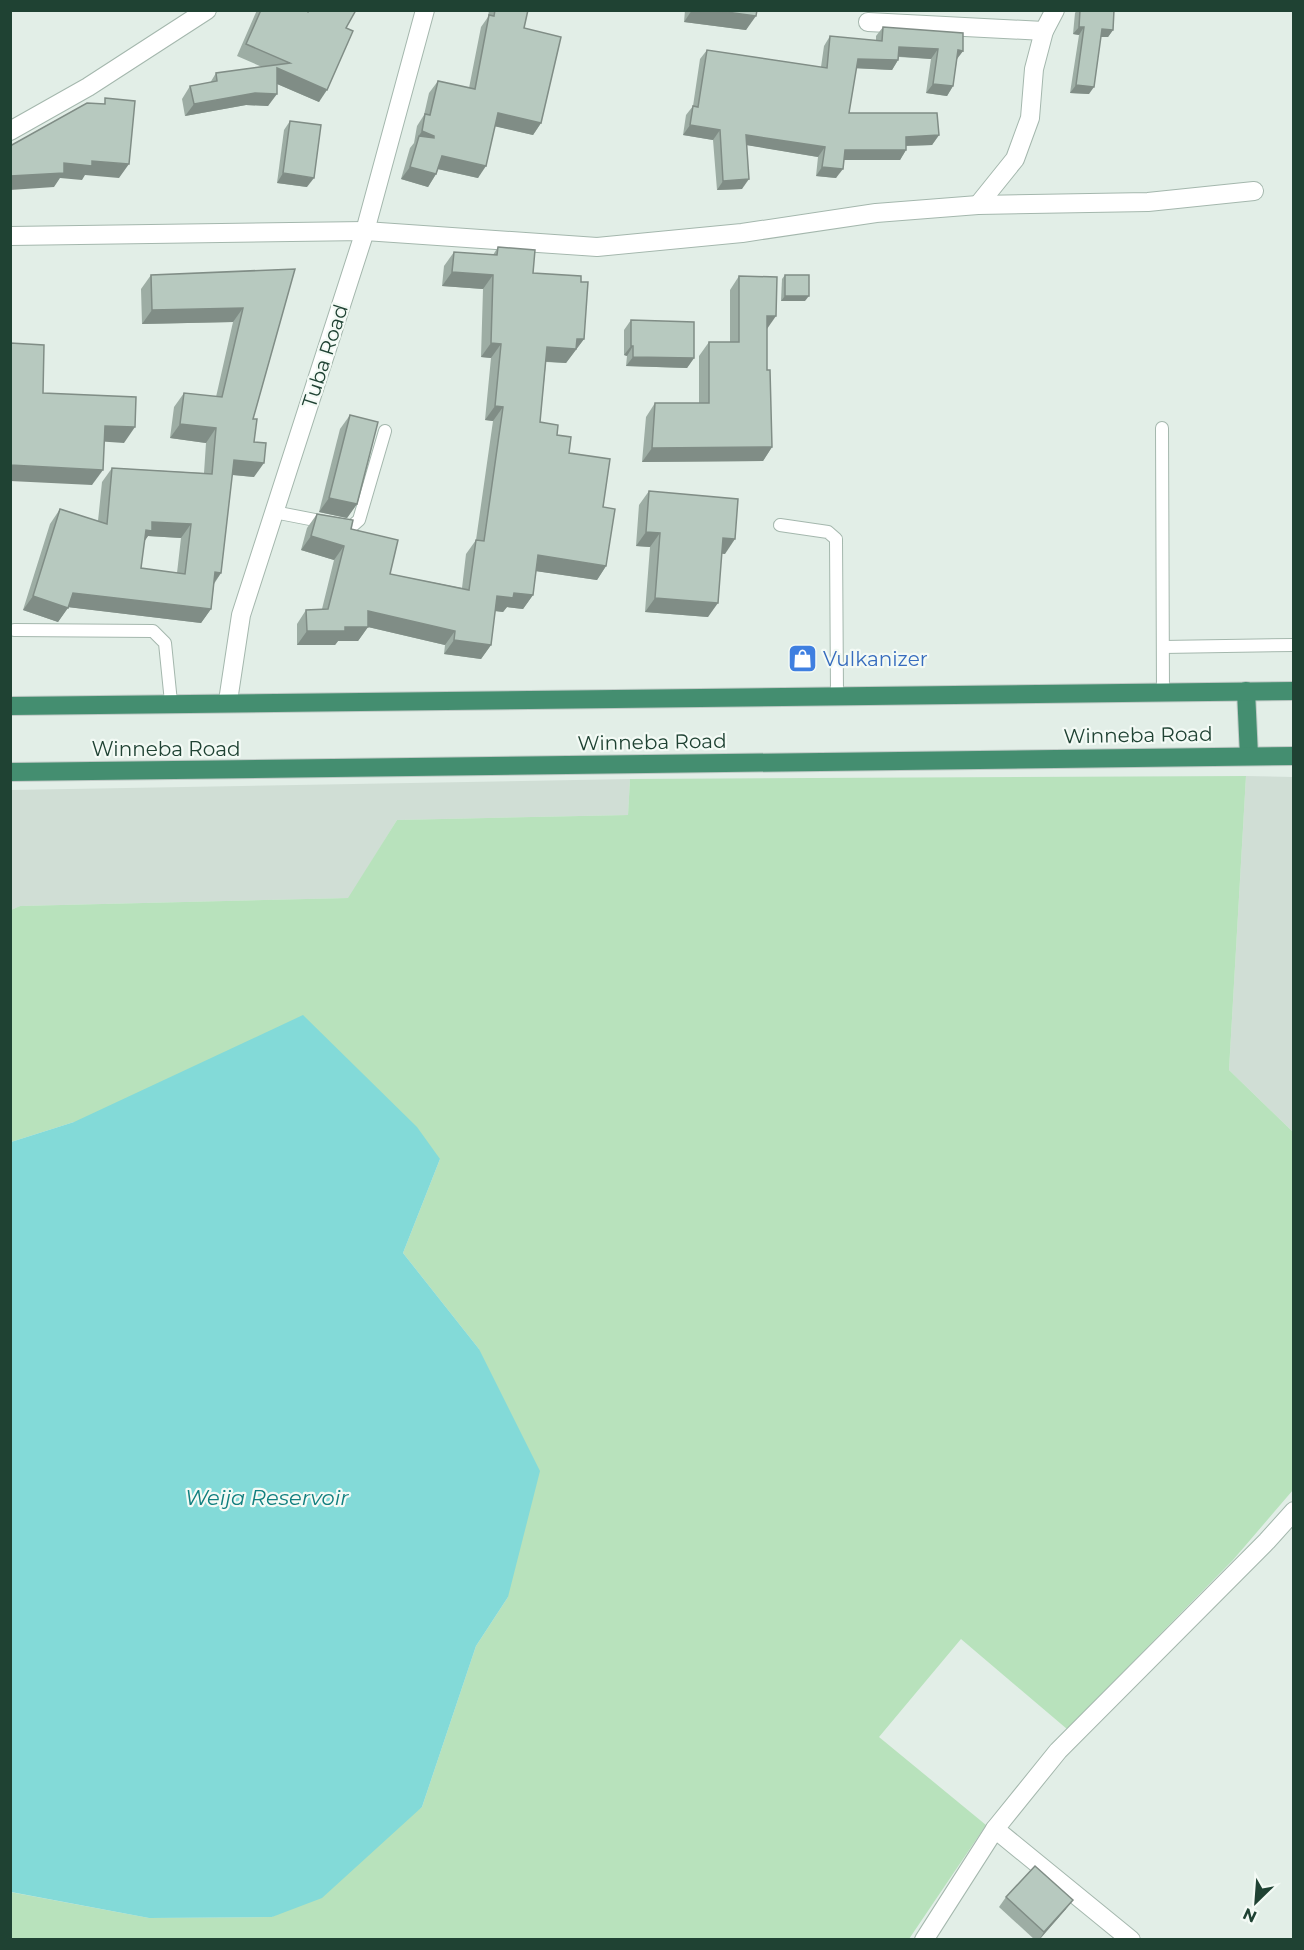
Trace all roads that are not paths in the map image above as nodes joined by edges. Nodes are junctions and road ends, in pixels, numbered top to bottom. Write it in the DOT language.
graph roads {
  1 [pos="207,10"];
  2 [pos="425,10"];
  3 [pos="1055,10"];
  4 [pos="868,22"];
  5 [pos="1044,31"];
  6 [pos="10,131"];
  7 [pos="1254,191"];
  8 [pos="978,205"];
  9 [pos="365,231"];
  10 [pos="10,236"];
  11 [pos="1162,428"];
  12 [pos="385,431"];
  13 [pos="274,512"];
  14 [pos="780,525"];
  15 [pos="14,630"];
  16 [pos="1293,645"];
  17 [pos="1163,647"];
  18 [pos="1246,691"];
  19 [pos="1293,691"];
  20 [pos="1163,692"];
  21 [pos="837,695"];
  22 [pos="228,701"];
  23 [pos="171,702"];
  24 [pos="10,706"];
  25 [pos="1249,756"];
  26 [pos="1293,756"];
  27 [pos="10,771"];
  28 [pos="1293,1511"];
  29 [pos="995,1829"];
  30 [pos="924,1940"];
  31 [pos="1131,1940"];
  1 -- 6 [label="street"];
  2 -- 9 [label="street, Tuba Road"];
  3 -- 5 [label="street"];
  4 -- 5 [label="street"];
  5 -- 8 [label="street"];
  7 -- 8 [label="street"];
  8 -- 9 [label="street"];
  9 -- 10 [label="street"];
  9 -- 13 [label="street, Tuba Road"];
  11 -- 17 [label="lane"];
  12 -- 13 [label="lane"];
  13 -- 22 [label="street, Tuba Road"];
  14 -- 21 [label="lane"];
  15 -- 23 [label="lane"];
  16 -- 17 [label="lane"];
  17 -- 20 [label="lane"];
  18 -- 19 [label="highway"];
  18 -- 20 [label="highway"];
  18 -- 25 [label="highway"];
  20 -- 21 [label="highway"];
  21 -- 22 [label="highway"];
  22 -- 23 [label="highway"];
  23 -- 24 [label="highway"];
  25 -- 26 [label="highway, Winneba Road"];
  25 -- 27 [label="highway, Winneba Road"];
  28 -- 29 [label="street"];
  29 -- 30 [label="street"];
  29 -- 31 [label="street"];
}
